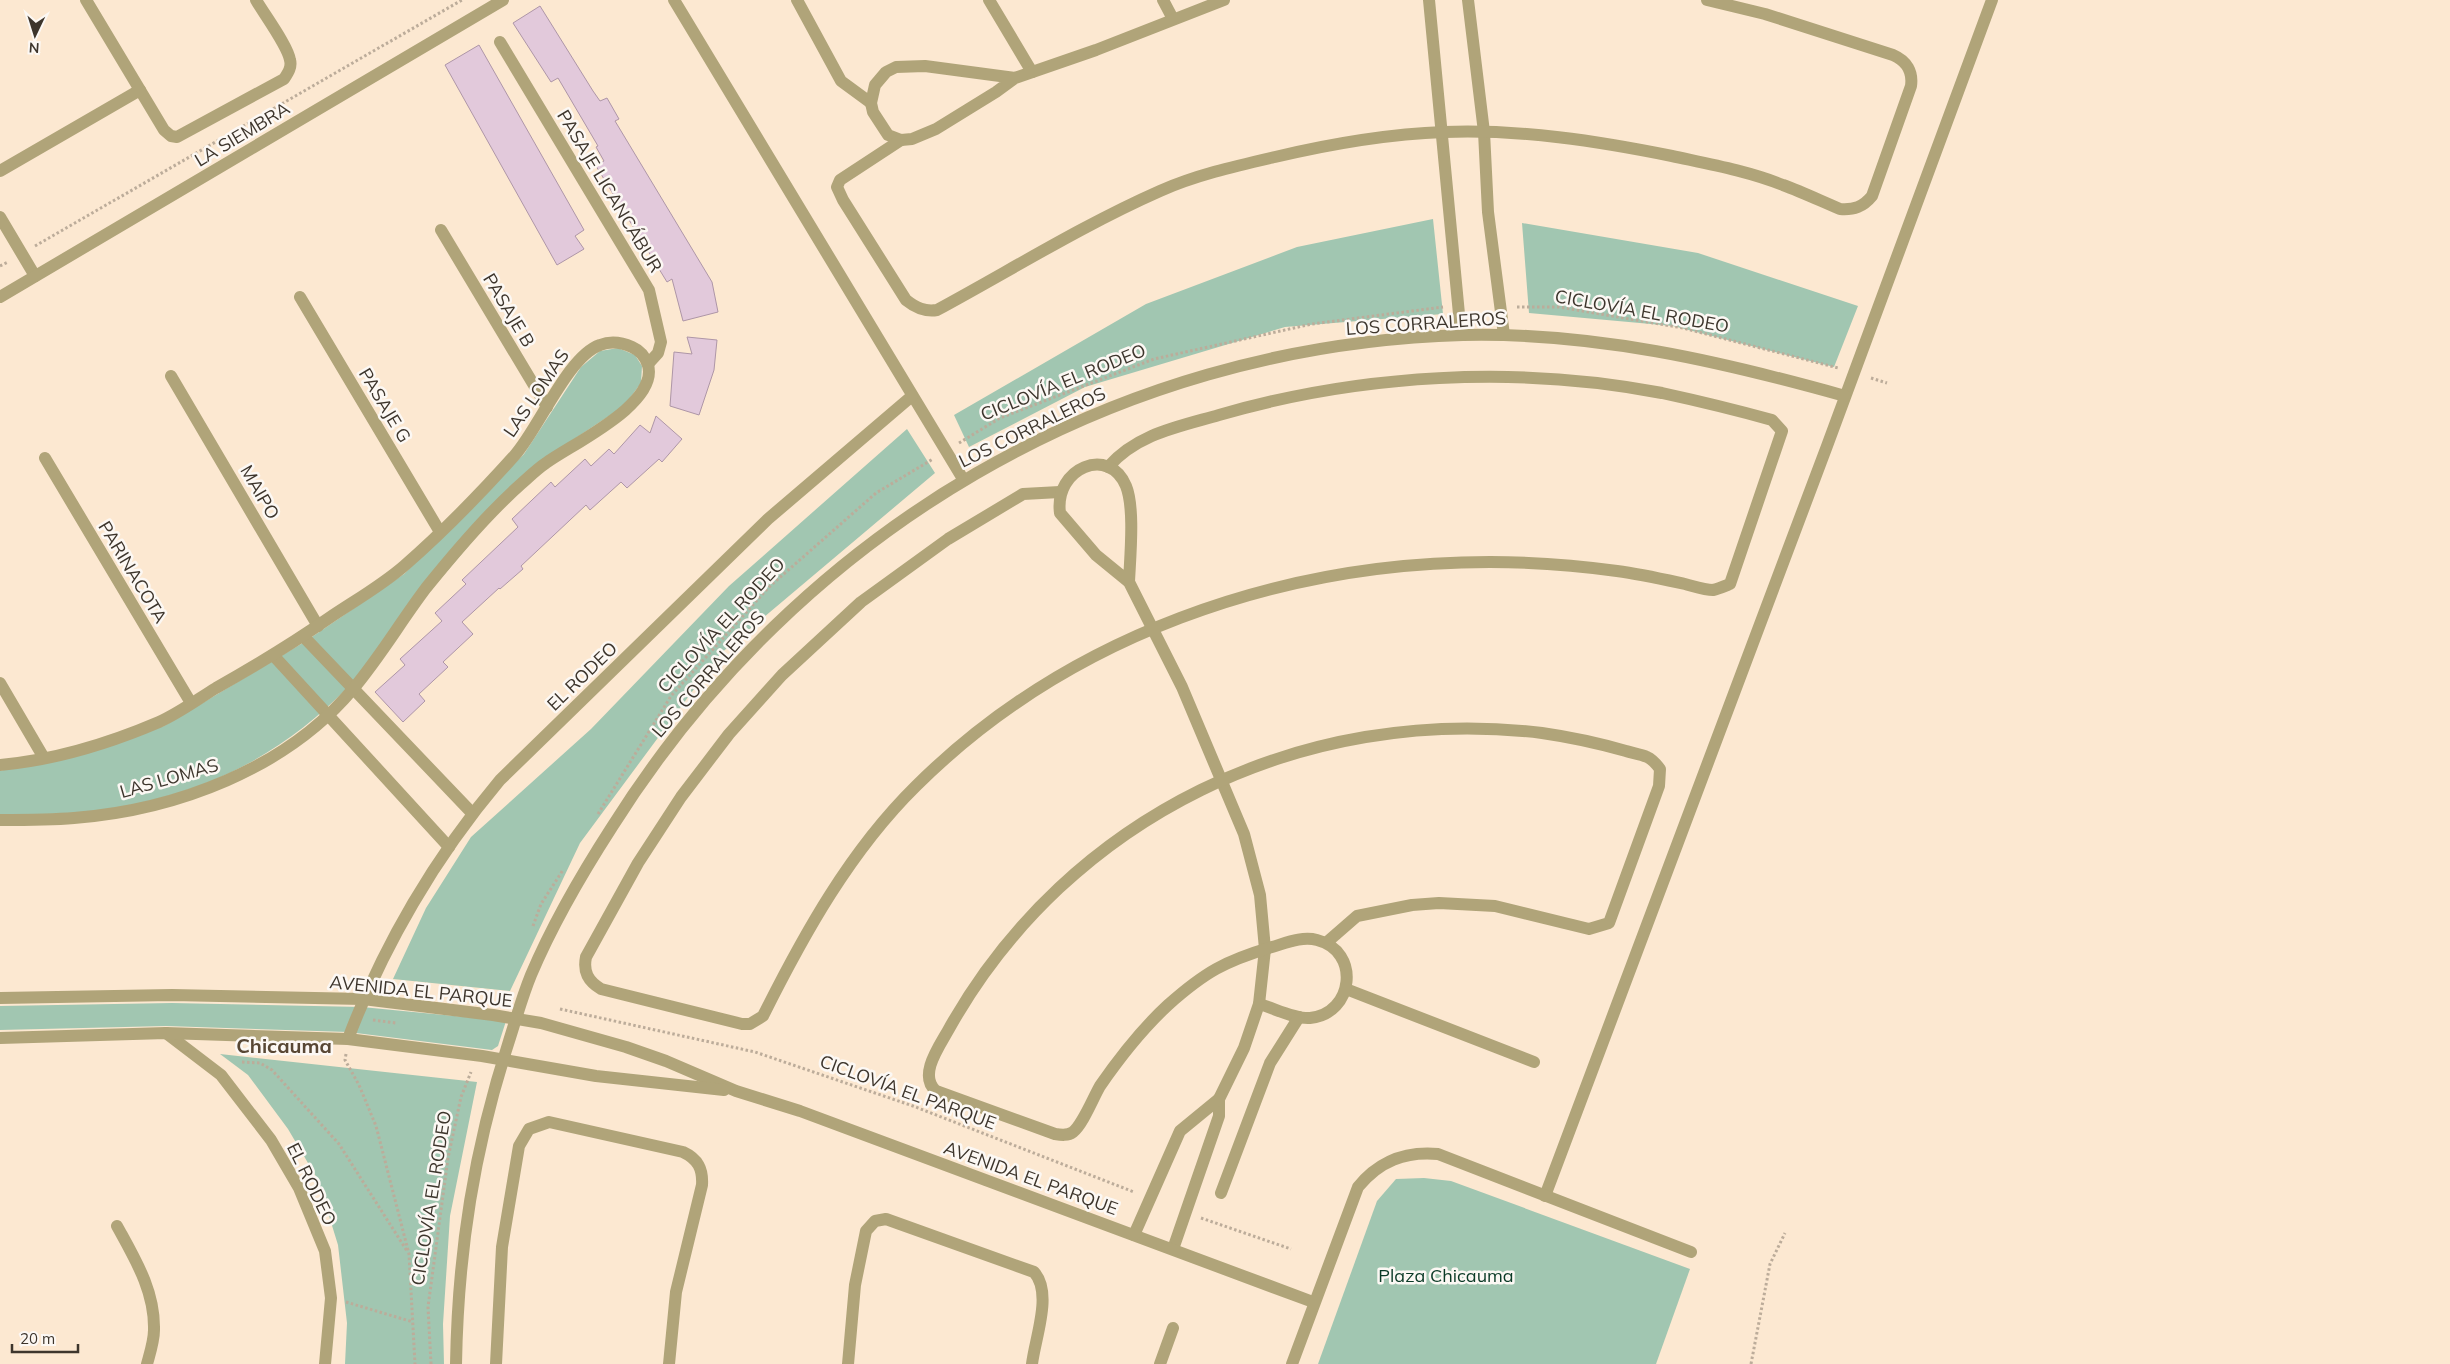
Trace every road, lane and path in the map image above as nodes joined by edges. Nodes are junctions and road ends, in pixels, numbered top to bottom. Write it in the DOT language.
graph roads {
  1 [pos="86,0"];
  2 [pos="256,0"];
  3 [pos="462,0"];
  4 [pos="503,0"];
  5 [pos="674,0"];
  6 [pos="797,0"];
  7 [pos="989,0"];
  8 [pos="1163,0"];
  9 [pos="1224,0"];
  10 [pos="1429,0"];
  11 [pos="1468,0"];
  12 [pos="1707,0"];
  13 [pos="1992,0"];
  14 [pos="1173,19"];
  15 [pos="500,42"];
  16 [pos="1032,72"];
  17 [pos="1015,78"];
  18 [pos="140,90"];
  19 [pos="871,104"];
  20 [pos="1443,132"];
  21 [pos="1484,132"];
  22 [pos="901,140"];
  23 [pos="0,171"];
  24 [pos="0,217"];
  25 [pos="441,230"];
  26 [pos="22,254"];
  27 [pos="0,266"];
  28 [pos="35,276"];
  29 [pos="2,292"];
  30 [pos="300,297"];
  31 [pos="1459,307"];
  32 [pos="1501,307"];
  33 [pos="1461,335"];
  34 [pos="1504,335"];
  35 [pos="648,364"];
  36 [pos="1854,373"];
  37 [pos="171,376"];
  38 [pos="1887,384"];
  39 [pos="912,396"];
  40 [pos="1845,396"];
  41 [pos="547,407"];
  42 [pos="946,451"];
  43 [pos="45,458"];
  44 [pos="1108,467"];
  45 [pos="963,479"];
  46 [pos="483,489"];
  47 [pos="1060,492"];
  48 [pos="499,504"];
  49 [pos="440,532"];
  50 [pos="1129,582"];
  51 [pos="318,626"];
  52 [pos="1152,628"];
  53 [pos="303,636"];
  54 [pos="273,655"];
  55 [pos="0,683"];
  56 [pos="353,689"];
  57 [pos="191,703"];
  58 [pos="328,715"];
  59 [pos="44,758"];
  60 [pos="0,765"];
  61 [pos="1221,780"];
  62 [pos="472,813"];
  63 [pos="0,820"];
  64 [pos="593,821"];
  65 [pos="449,847"];
  66 [pos="567,862"];
  67 [pos="531,929"];
  68 [pos="1326,944"];
  69 [pos="1265,949"];
  70 [pos="1346,989"];
  71 [pos="0,998"];
  72 [pos="363,999"];
  73 [pos="1259,1004"];
  74 [pos="557,1008"];
  75 [pos="1298,1017"];
  76 [pos="516,1019"];
  77 [pos="166,1033"];
  78 [pos="0,1038"];
  79 [pos="348,1039"];
  80 [pos="476,1056"];
  81 [pos="345,1060"];
  82 [pos="502,1061"];
  83 [pos="242,1062"];
  84 [pos="1534,1062"];
  85 [pos="736,1091"];
  86 [pos="1219,1099"];
  87 [pos="1221,1193"];
  88 [pos="1545,1196"];
  89 [pos="1150,1198"];
  90 [pos="1187,1213"];
  91 [pos="117,1226"];
  92 [pos="1785,1233"];
  93 [pos="1134,1235"];
  94 [pos="1173,1249"];
  95 [pos="1291,1250"];
  96 [pos="1691,1252"];
  97 [pos="409,1254"];
  98 [pos="331,1298"];
  99 [pos="1313,1302"];
  100 [pos="413,1322"];
  101 [pos="1173,1328"];
  102 [pos="148,1364"];
  103 [pos="324,1364"];
  104 [pos="415,1364"];
  105 [pos="431,1364"];
  106 [pos="456,1364"];
  107 [pos="496,1364"];
  108 [pos="669,1364"];
  109 [pos="848,1364"];
  110 [pos="1032,1364"];
  111 [pos="1160,1364"];
  112 [pos="1292,1364"];
  113 [pos="1751,1364"];
  1 -- 18 [label="street"];
  2 -- 18 [label="street"];
  3 -- 26 [label="path"];
  4 -- 28 [label="street, LA SIEMBRA"];
  5 -- 39 [label="street"];
  6 -- 19 [label="street"];
  7 -- 16 [label="street"];
  8 -- 14 [label="street"];
  9 -- 14 [label="street"];
  10 -- 20 [label="street"];
  11 -- 21 [label="street"];
  12 -- 21 [label="street"];
  13 -- 36 [label="street"];
  14 -- 16 [label="street"];
  15 -- 35 [label="street, PASAJE LICANCÁBUR"];
  16 -- 17 [label="street"];
  17 -- 19 [label="street"];
  17 -- 22 [label="street"];
  18 -- 23 [label="street"];
  19 -- 22 [label="street"];
  20 -- 21 [label="street"];
  20 -- 22 [label="street"];
  20 -- 31 [label="street"];
  21 -- 32 [label="street"];
  24 -- 26 [label="street"];
  25 -- 41 [label="street, PASAJE B"];
  26 -- 27 [label="path"];
  26 -- 28 [label="street"];
  28 -- 29 [label="street, LA SIEMBRA"];
  30 -- 49 [label="street, PASAJE G"];
  31 -- 33 [label="street"];
  31 -- 42 [label="path, CICLOVÍA EL RODEO"];
  32 -- 34 [label="street"];
  32 -- 36 [label="path, CICLOVÍA EL RODEO"];
  33 -- 34 [label="street, LOS CORRALEROS"];
  33 -- 45 [label="street, LOS CORRALEROS"];
  34 -- 40 [label="street, LOS CORRALEROS"];
  35 -- 41 [label="street, LAS LOMAS"];
  35 -- 48 [label="street, LAS LOMAS"];
  36 -- 38 [label="path, CICLOVÍA EL RODEO"];
  36 -- 40 [label="street"];
  37 -- 51 [label="street, MAIPO"];
  39 -- 42 [label="street"];
  39 -- 62 [label="street, EL RODEO"];
  40 -- 88 [label="street"];
  41 -- 46 [label="street, LAS LOMAS"];
  42 -- 45 [label="street"];
  42 -- 64 [label="path, CICLOVÍA EL RODEO"];
  43 -- 57 [label="street, PARINACOTA"];
  44 -- 47 [label="street"];
  44 -- 50 [label="street"];
  44 -- 52 [label="street"];
  45 -- 76 [label="street, LOS CORRALEROS"];
  46 -- 48 [label="street"];
  46 -- 49 [label="street, LAS LOMAS"];
  47 -- 50 [label="street"];
  47 -- 52 [label="street"];
  48 -- 56 [label="street, LAS LOMAS"];
  49 -- 51 [label="street, LAS LOMAS"];
  50 -- 52 [label="street"];
  51 -- 53 [label="street, LAS LOMAS"];
  52 -- 61 [label="street"];
  53 -- 54 [label="street, LAS LOMAS"];
  53 -- 56 [label="street"];
  54 -- 57 [label="street, LAS LOMAS"];
  54 -- 58 [label="street"];
  55 -- 59 [label="street"];
  56 -- 58 [label="street, LAS LOMAS"];
  56 -- 62 [label="street"];
  57 -- 59 [label="street, LAS LOMAS"];
  58 -- 63 [label="street, LAS LOMAS"];
  58 -- 65 [label="street"];
  59 -- 60 [label="street, LAS LOMAS"];
  61 -- 68 [label="street"];
  61 -- 69 [label="street"];
  61 -- 69 [label="street"];
  62 -- 65 [label="street, EL RODEO"];
  65 -- 72 [label="street, EL RODEO"];
  66 -- 67 [label="path"];
  68 -- 69 [label="street"];
  68 -- 70 [label="street"];
  69 -- 73 [label="street"];
  70 -- 75 [label="street"];
  70 -- 84 [label="street"];
  71 -- 72 [label="street, AVENIDA EL PARQUE"];
  72 -- 76 [label="street, AVENIDA EL PARQUE"];
  72 -- 79 [label="street, EL RODEO"];
  73 -- 75 [label="street"];
  73 -- 86 [label="street"];
  74 -- 89 [label="path, CICLOVÍA EL PARQUE"];
  75 -- 87 [label="street"];
  76 -- 82 [label="street"];
  76 -- 85 [label="street, AVENIDA EL PARQUE"];
  77 -- 78 [label="street, AVENIDA EL PARQUE"];
  77 -- 79 [label="street, AVENIDA EL PARQUE"];
  77 -- 98 [label="street, EL RODEO"];
  79 -- 80 [label="street, AVENIDA EL PARQUE"];
  80 -- 82 [label="street, AVENIDA EL PARQUE"];
  80 -- 105 [label="path, CICLOVÍA EL RODEO"];
  81 -- 97 [label="path"];
  82 -- 85 [label="street, AVENIDA EL PARQUE"];
  82 -- 106 [label="street"];
  83 -- 97 [label="path"];
  85 -- 93 [label="street, AVENIDA EL PARQUE"];
  86 -- 89 [label="street"];
  86 -- 90 [label="street"];
  88 -- 96 [label="street"];
  88 -- 99 [label="street"];
  89 -- 93 [label="street"];
  90 -- 94 [label="street"];
  90 -- 95 [label="path"];
  91 -- 102 [label="street"];
  92 -- 113 [label="path"];
  93 -- 94 [label="street, AVENIDA EL PARQUE"];
  94 -- 99 [label="street, AVENIDA EL PARQUE"];
  97 -- 100 [label="path"];
  98 -- 100 [label="path"];
  98 -- 103 [label="street, EL RODEO"];
  99 -- 112 [label="street"];
  100 -- 104 [label="path"];
  101 -- 111 [label="street"];
  107 -- 108 [label="street"];
  109 -- 110 [label="street"];
}
